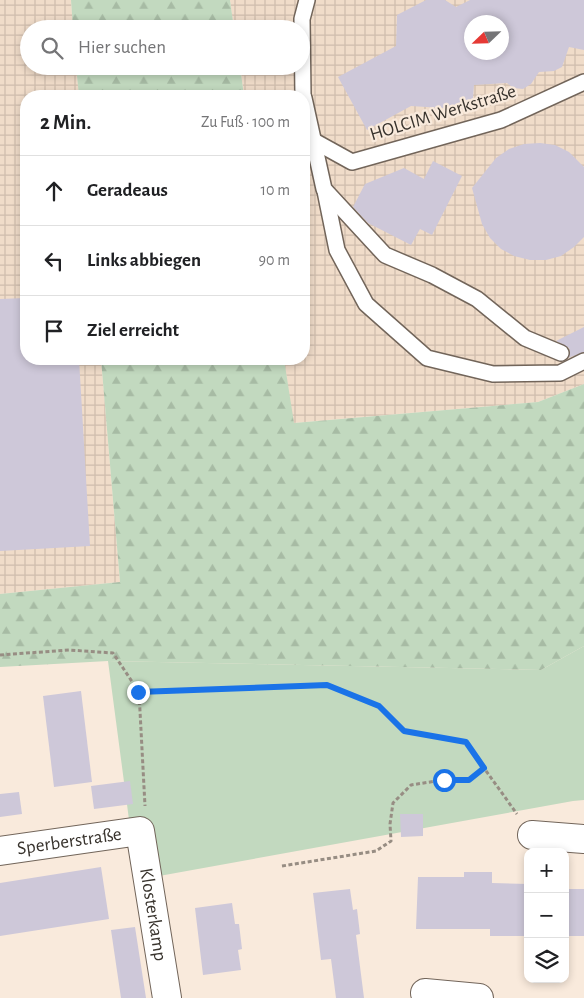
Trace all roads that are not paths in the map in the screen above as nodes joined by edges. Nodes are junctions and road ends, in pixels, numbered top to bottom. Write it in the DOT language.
graph roads {
  1 [pos="306,0"];
  2 [pos="302,20"];
  3 [pos="303,75"];
  4 [pos="584,82"];
  5 [pos="304,90"];
  6 [pos="310,123"];
  7 [pos="314,141"];
  8 [pos="324,189"];
  9 [pos="561,353"];
  10 [pos="584,361"];
  11 [pos="140,831"];
  12 [pos="532,835"];
  13 [pos="584,839"];
  14 [pos="0,851"];
  15 [pos="425,993"];
  16 [pos="167,998"];
  17 [pos="479,998"];
  1 -- 2 [label="lane"];
  3 -- 5 [label="lane"];
  4 -- 7 [label="lane, HOLCIM Werkstraße"];
  6 -- 7 [label="lane"];
  7 -- 8 [label="lane"];
  8 -- 9 [label="lane"];
  8 -- 10 [label="lane"];
  11 -- 14 [label="street, Sperberstraße"];
  11 -- 16 [label="street, Klosterkamp"];
  12 -- 13 [label="street"];
  15 -- 17 [label="street"];
}
